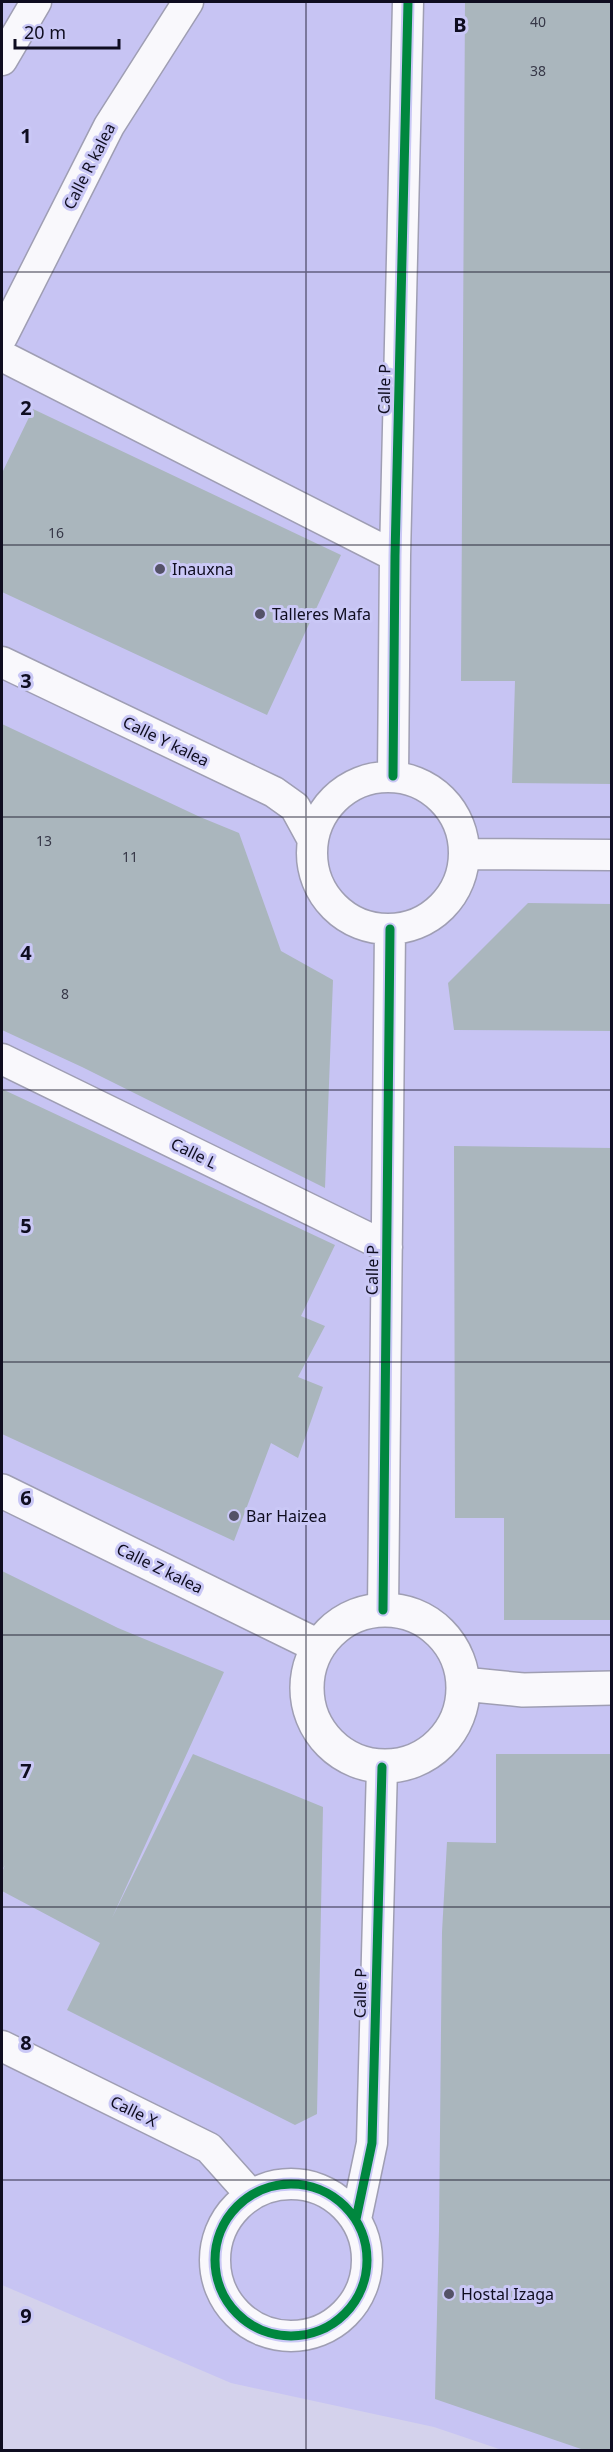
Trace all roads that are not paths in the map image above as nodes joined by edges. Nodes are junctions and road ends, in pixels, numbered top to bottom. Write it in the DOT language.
graph roads {
  1 [pos="36,2"];
  2 [pos="188,2"];
  3 [pos="408,2"];
  4 [pos="2,60"];
  5 [pos="2,337"];
  6 [pos="2,356"];
  7 [pos="395,556"];
  8 [pos="2,662"];
  9 [pos="393,776"];
  10 [pos="313,840"];
  11 [pos="465,854"];
  12 [pos="612,855"];
  13 [pos="390,929"];
  14 [pos="2,1059"];
  15 [pos="387,1247"];
  16 [pos="2,1491"];
  17 [pos="383,1610"];
  18 [pos="318,1646"];
  19 [pos="463,1684"];
  20 [pos="612,1688"];
  21 [pos="382,1767"];
  22 [pos="2,2046"];
  23 [pos="251,2195"];
  24 [pos="356,2219"];
  1 -- 4 [label="street"];
  2 -- 5 [label="street, Calle R kalea"];
  3 -- 7 [label="street, Calle P"];
  6 -- 7 [label="street"];
  7 -- 9 [label="street, Calle P"];
  8 -- 10 [label="street, Calle Y kalea"];
  9 -- 10 [label="street"];
  9 -- 11 [label="street"];
  10 -- 13 [label="street"];
  11 -- 12 [label="street"];
  11 -- 13 [label="street"];
  13 -- 15 [label="street, Calle P"];
  14 -- 15 [label="street, Calle L"];
  15 -- 17 [label="street, Calle P"];
  16 -- 18 [label="street, Calle Z kalea"];
  17 -- 18 [label="street"];
  17 -- 19 [label="street"];
  18 -- 21 [label="street"];
  19 -- 20 [label="street"];
  19 -- 21 [label="street"];
  21 -- 24 [label="street, Calle P"];
  22 -- 23 [label="street, Calle X"];
  23 -- 24 [label="street"];
  23 -- 24 [label="street"];
}
